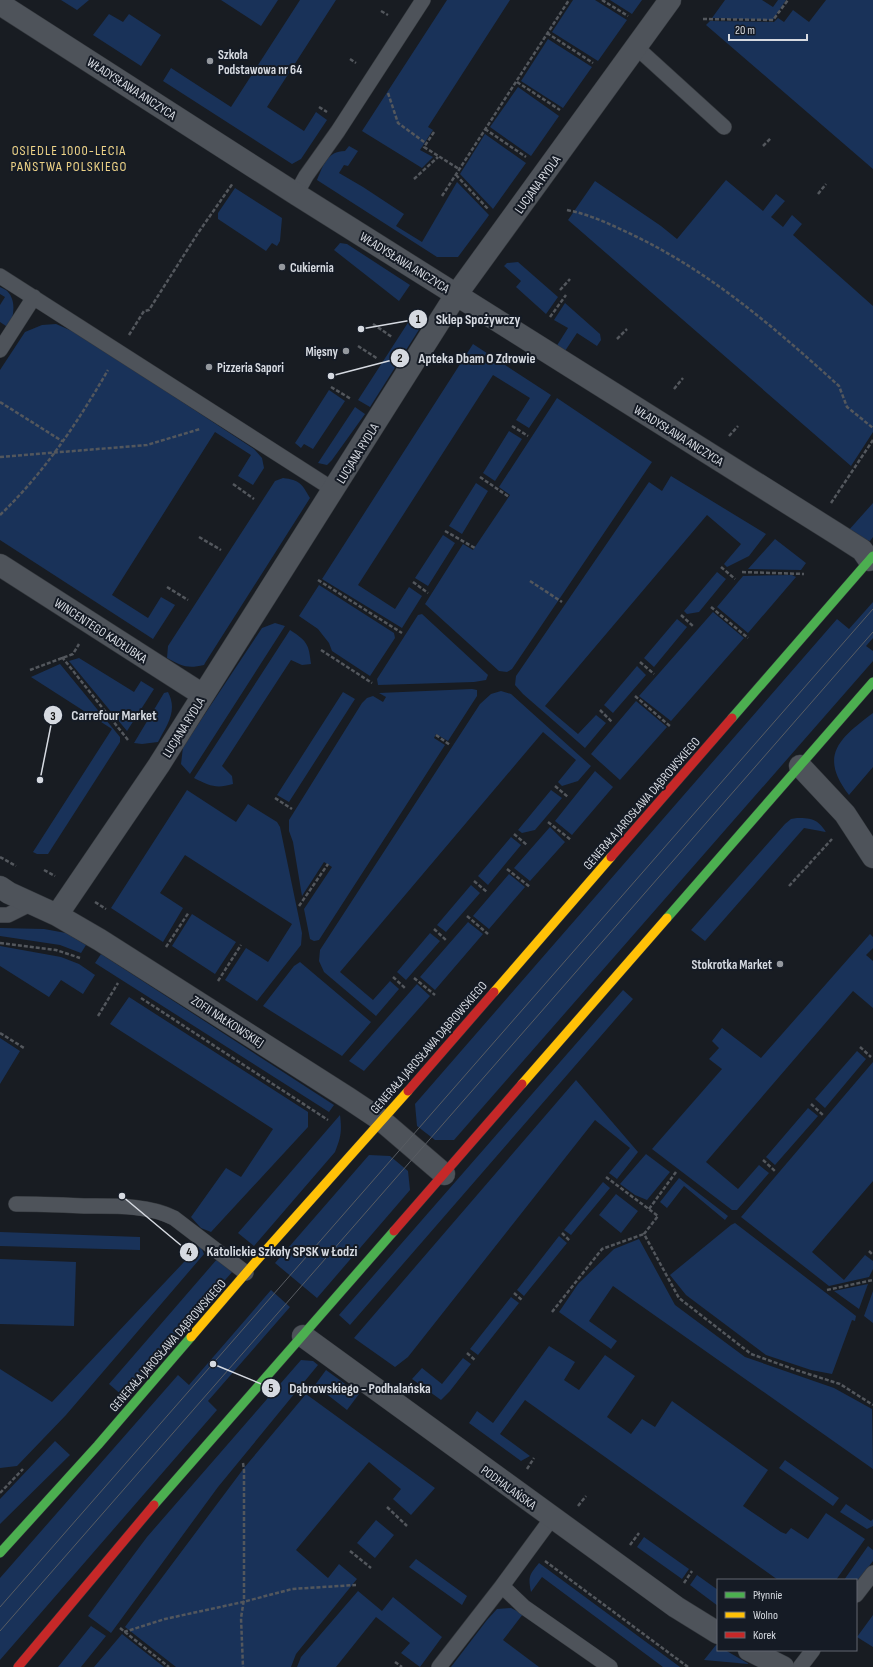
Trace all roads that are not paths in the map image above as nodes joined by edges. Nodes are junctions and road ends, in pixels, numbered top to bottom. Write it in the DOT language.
graph roads {
  1 [pos="422,0"];
  2 [pos="670,0"];
  3 [pos="0,4"];
  4 [pos="636,47"];
  5 [pos="724,127"];
  6 [pos="296,194"];
  7 [pos="0,276"];
  8 [pos="456,295"];
  9 [pos="34,297"];
  10 [pos="0,350"];
  11 [pos="334,490"];
  12 [pos="871,558"];
  13 [pos="0,565"];
  14 [pos="873,682"];
  15 [pos="203,695"];
  16 [pos="800,766"];
  17 [pos="873,857"];
  18 [pos="0,887"];
  19 [pos="32,903"];
  20 [pos="0,915"];
  21 [pos="57,915"];
  22 [pos="381,1120"];
  23 [pos="444,1174"];
  24 [pos="16,1204"];
  25 [pos="246,1273"];
  26 [pos="303,1336"];
  27 [pos="552,1518"];
  28 [pos="0,1553"];
  29 [pos="873,1572"];
  30 [pos="502,1586"];
  31 [pos="857,1594"];
  32 [pos="717,1632"];
  33 [pos="751,1651"];
  34 [pos="812,1651"];
  35 [pos="18,1667"];
  36 [pos="439,1667"];
  37 [pos="610,1667"];
  38 [pos="783,1667"];
  39 [pos="800,1667"];
  1 -- 6 [label="lane"];
  2 -- 4 [label="street, LUCJANA RYDLA"];
  3 -- 6 [label="street, WŁADYSŁAWA ANCZYCA"];
  4 -- 5 [label="lane"];
  4 -- 8 [label="street, LUCJANA RYDLA"];
  6 -- 8 [label="street, WŁADYSŁAWA ANCZYCA"];
  7 -- 9 [label="lane"];
  8 -- 11 [label="street, LUCJANA RYDLA"];
  8 -- 12 [label="street, WŁADYSŁAWA ANCZYCA"];
  9 -- 10 [label="lane"];
  9 -- 11 [label="lane"];
  11 -- 15 [label="street, LUCJANA RYDLA"];
  12 -- 22 [label="main road, GENERAŁA JAROSŁAWA DĄBROWSKIEGO"];
  13 -- 15 [label="street, WINCENTEGO KADŁUBKA"];
  14 -- 16 [label="main road"];
  15 -- 21 [label="street, LUCJANA RYDLA"];
  16 -- 17 [label="street"];
  16 -- 23 [label="main road"];
  18 -- 19 [label="street, ZOFII NAŁKOWSKIEJ"];
  19 -- 20 [label="lane"];
  19 -- 21 [label="street, ZOFII NAŁKOWSKIEJ"];
  21 -- 22 [label="street, ZOFII NAŁKOWSKIEJ"];
  22 -- 23 [label="street, ZOFII NAŁKOWSKIEJ"];
  22 -- 25 [label="main road, GENERAŁA JAROSŁAWA DĄBROWSKIEGO"];
  23 -- 26 [label="main road"];
  24 -- 25 [label="lane"];
  25 -- 28 [label="main road, GENERAŁA JAROSŁAWA DĄBROWSKIEGO"];
  26 -- 27 [label="street, PODHALAŃSKA"];
  26 -- 35 [label="main road"];
  27 -- 30 [label="lane"];
  27 -- 32 [label="street, PODHALAŃSKA"];
  29 -- 31 [label="lane"];
  30 -- 36 [label="lane"];
  30 -- 37 [label="lane"];
  33 -- 38 [label="street"];
  34 -- 39 [label="lane"];
}
